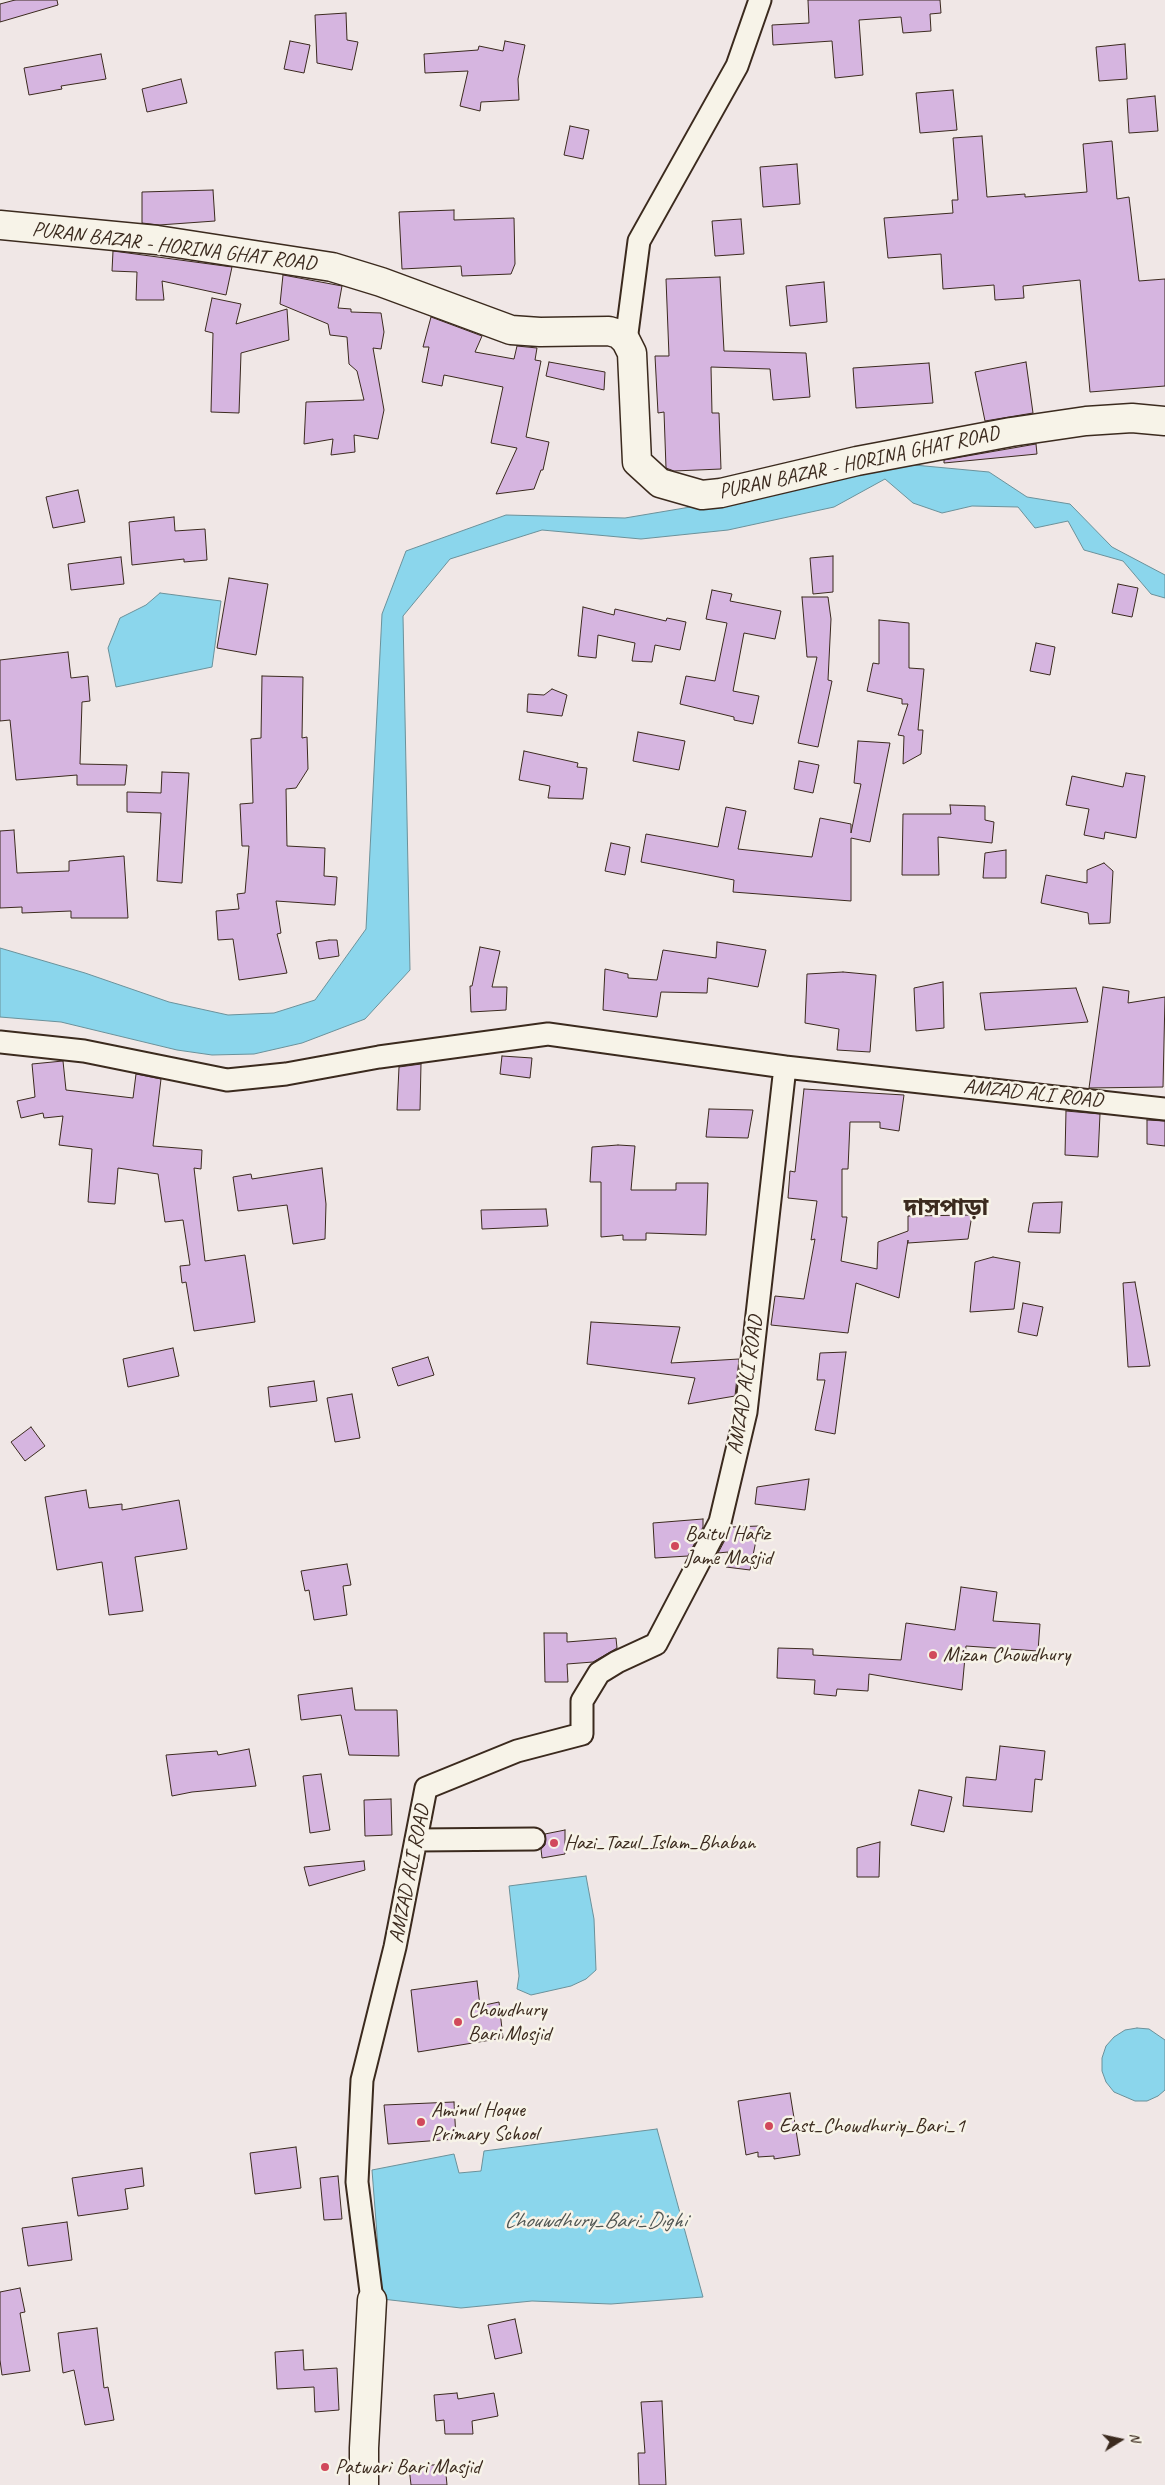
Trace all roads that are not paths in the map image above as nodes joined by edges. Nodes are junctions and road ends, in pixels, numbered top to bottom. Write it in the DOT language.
graph roads {
  1 [pos="760,0"];
  2 [pos="0,225"];
  3 [pos="626,341"];
  4 [pos="1165,421"];
  5 [pos="0,1042"];
  6 [pos="785,1067"];
  7 [pos="1165,1109"];
  8 [pos="534,1839"];
  9 [pos="416,1840"];
  10 [pos="372,2300"];
  11 [pos="364,2485"];
  1 -- 3 [label="street"];
  2 -- 3 [label="main road, PURAN BAZAR - HORINA GHAT ROAD"];
  3 -- 4 [label="main road, PURAN BAZAR - HORINA GHAT ROAD"];
  5 -- 6 [label="street"];
  6 -- 7 [label="street, AMZAD ALI ROAD"];
  6 -- 9 [label="street, AMZAD ALI ROAD"];
  8 -- 9 [label="street"];
  9 -- 10 [label="street, AMZAD ALI ROAD"];
  10 -- 11 [label="main road"];
}
